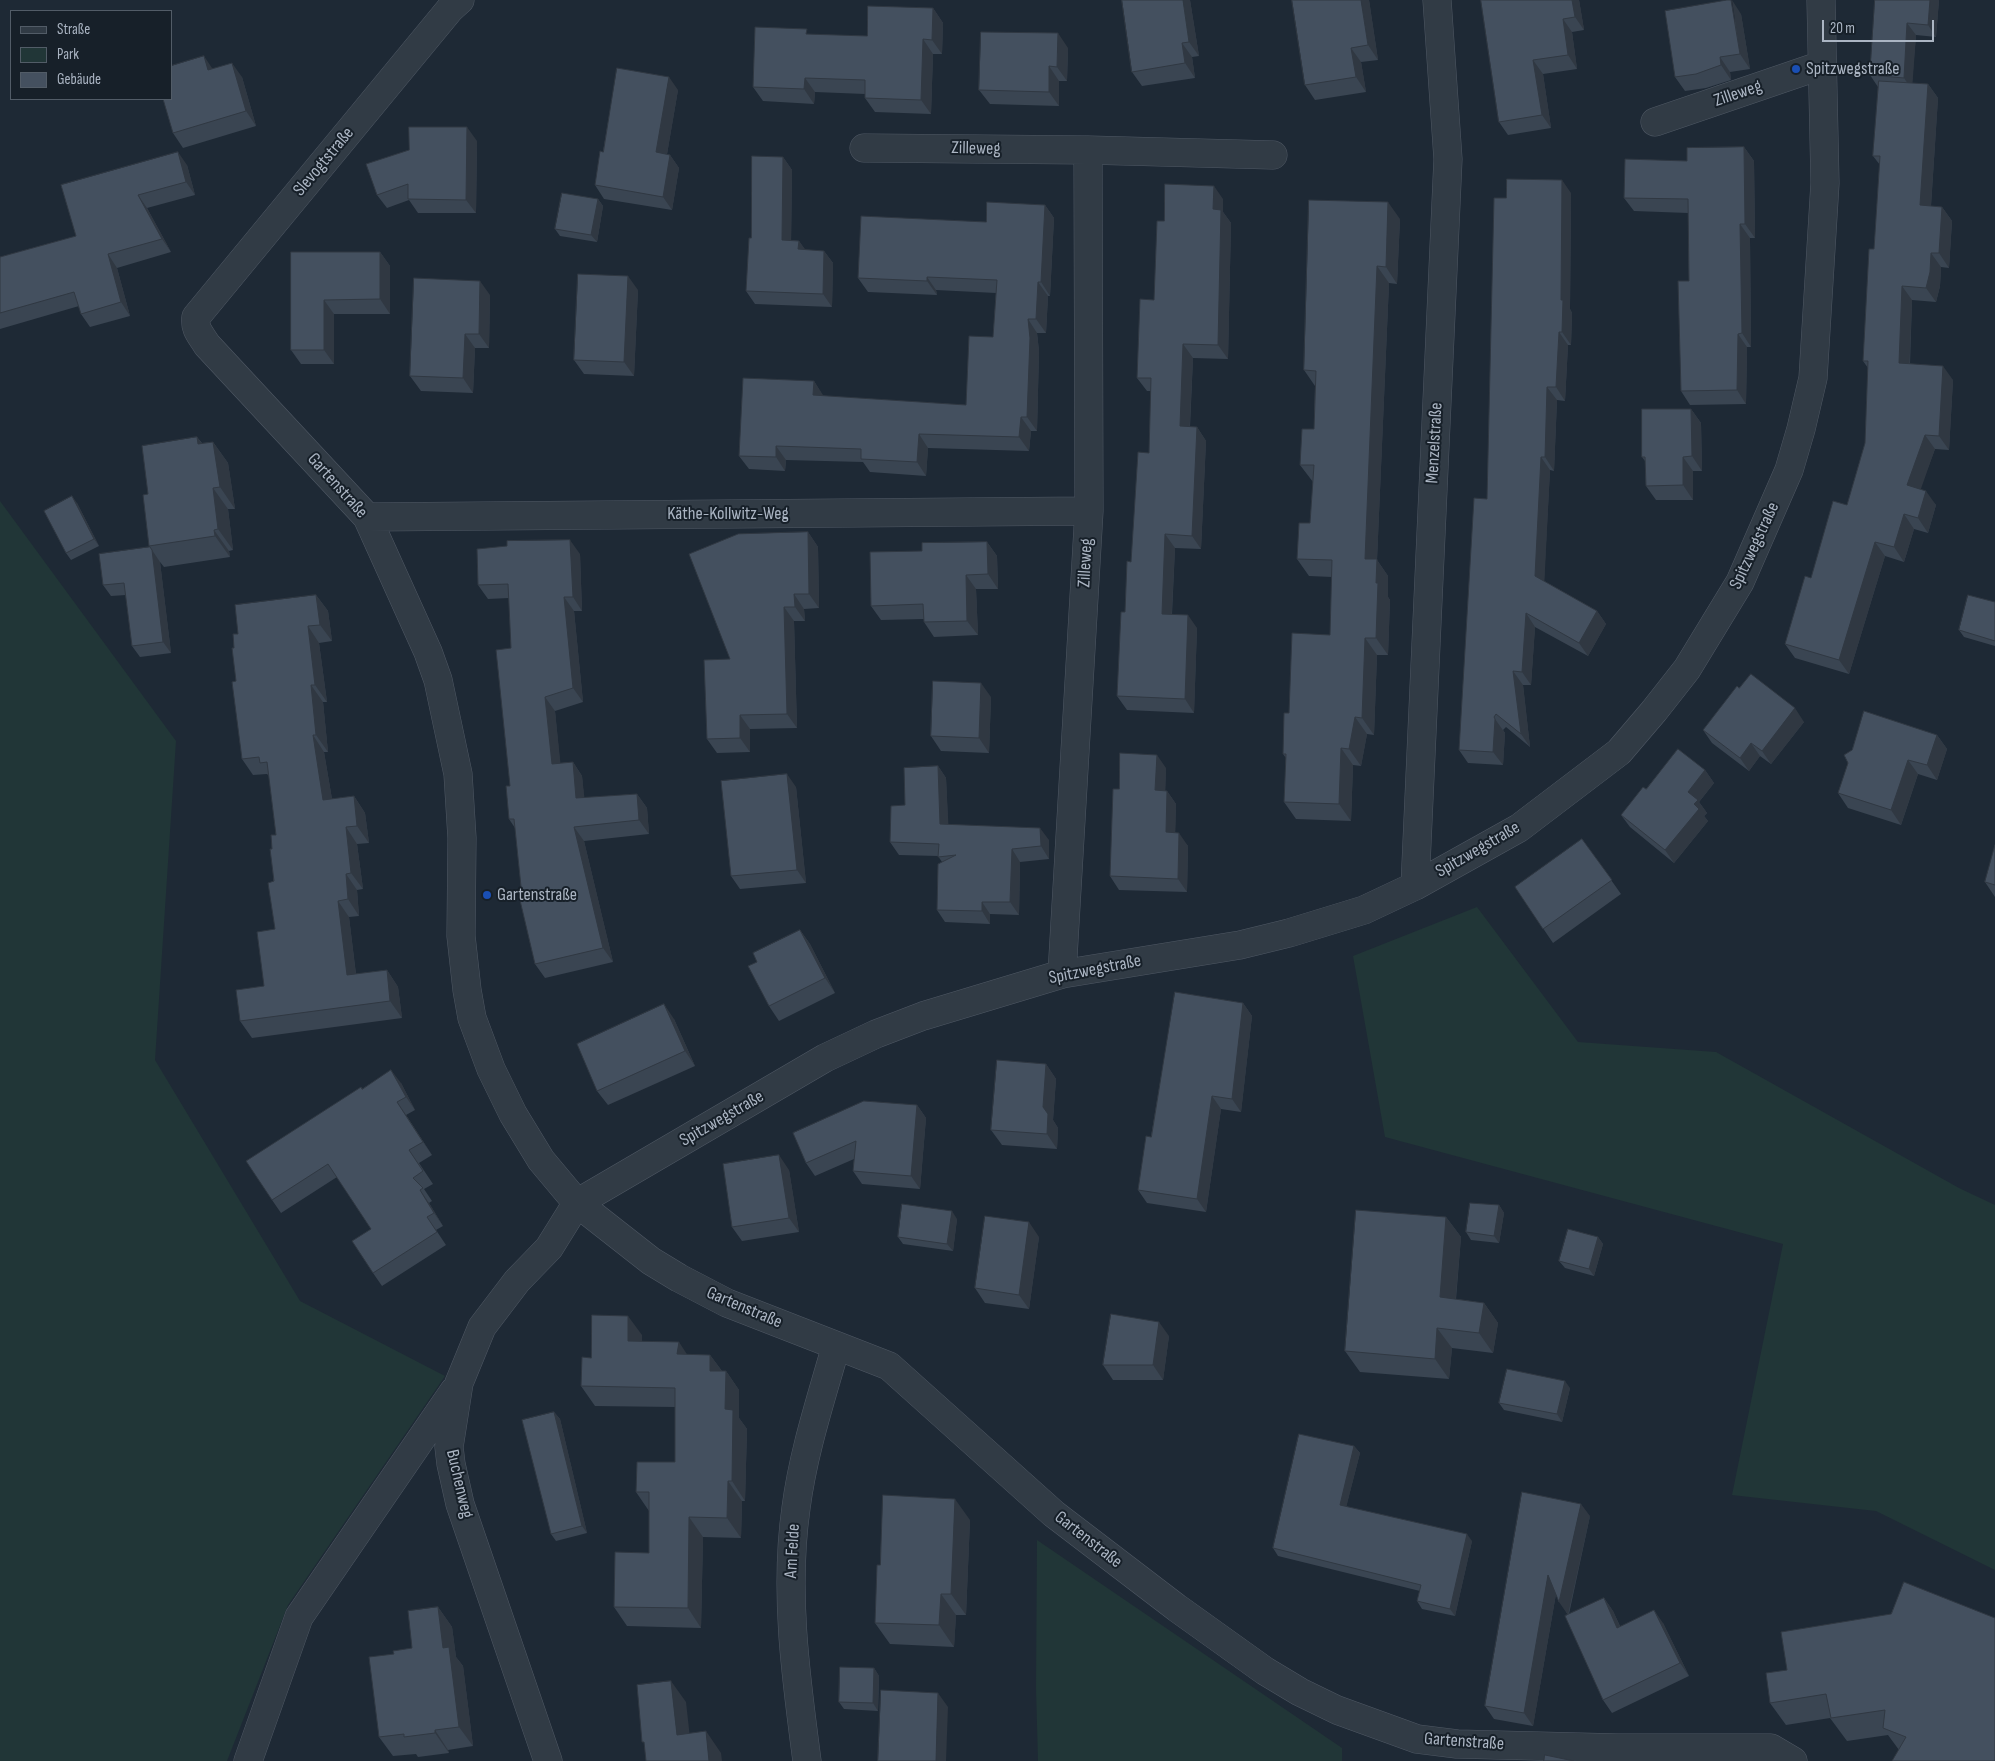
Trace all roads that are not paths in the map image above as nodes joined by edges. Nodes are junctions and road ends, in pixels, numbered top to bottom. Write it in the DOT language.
graph roads {
  1 [pos="460,0"];
  2 [pos="1437,0"];
  3 [pos="1821,0"];
  4 [pos="1822,65"];
  5 [pos="1655,122"];
  6 [pos="864,148"];
  7 [pos="1088,150"];
  8 [pos="1273,154"];
  9 [pos="196,328"];
  10 [pos="1090,511"];
  11 [pos="367,517"];
  12 [pos="1415,886"];
  13 [pos="1062,974"];
  14 [pos="577,1203"];
  15 [pos="836,1346"];
  16 [pos="459,1383"];
  17 [pos="248,1761"];
  18 [pos="548,1761"];
  19 [pos="807,1761"];
  20 [pos="1793,1761"];
  1 -- 9 [label="street, Slevogtstraße"];
  2 -- 12 [label="street, Menzelstraße"];
  3 -- 4 [label="street, Spitzwegstraße"];
  4 -- 5 [label="street, Zilleweg"];
  4 -- 12 [label="street, Spitzwegstraße"];
  6 -- 7 [label="street, Zilleweg"];
  7 -- 8 [label="street, Zilleweg"];
  7 -- 10 [label="street, Zilleweg"];
  9 -- 11 [label="street, Gartenstraße"];
  10 -- 11 [label="street, Käthe-Kollwitz-Weg"];
  10 -- 13 [label="street, Zilleweg"];
  11 -- 14 [label="street, Gartenstraße"];
  12 -- 13 [label="street, Spitzwegstraße"];
  13 -- 14 [label="street, Spitzwegstraße"];
  14 -- 15 [label="street, Gartenstraße"];
  14 -- 16 [label="street, Buchenweg"];
  15 -- 19 [label="street, Am Felde"];
  15 -- 20 [label="street, Gartenstraße"];
  16 -- 17 [label="street"];
  16 -- 18 [label="street, Buchenweg"];
}
